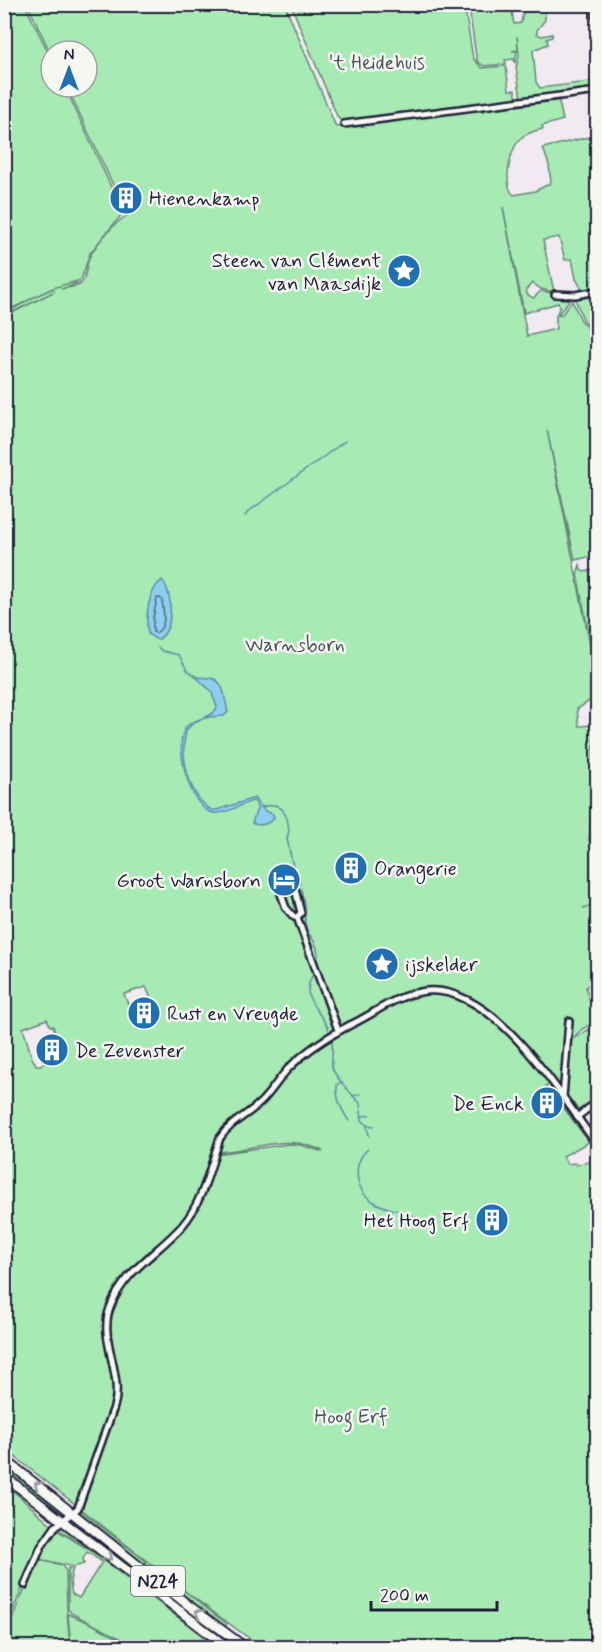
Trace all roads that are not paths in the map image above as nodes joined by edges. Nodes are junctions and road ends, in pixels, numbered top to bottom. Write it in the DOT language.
graph roads {
  1 [pos="594,4"];
  2 [pos="597,30"];
  3 [pos="597,91"];
  4 [pos="344,124"];
  5 [pos="597,291"];
  6 [pos="555,294"];
  7 [pos="297,917"];
  8 [pos="569,1021"];
  9 [pos="338,1030"];
  10 [pos="564,1085"];
  11 [pos="553,1086"];
  12 [pos="563,1099"];
  13 [pos="597,1101"];
  14 [pos="577,1117"];
  15 [pos="597,1146"];
  16 [pos="4,1459"];
  17 [pos="4,1476"];
  18 [pos="72,1512"];
  19 [pos="62,1521"];
  20 [pos="25,1585"];
  21 [pos="228,1647"];
  22 [pos="246,1647"];
  1 -- 2 [label="street"];
  3 -- 4 [label="street"];
  5 -- 6 [label="street"];
  7 -- 7 [label="street"];
  7 -- 9 [label="street"];
  8 -- 10 [label="street"];
  9 -- 11 [label="street"];
  9 -- 18 [label="street"];
  10 -- 11 [label="street"];
  10 -- 12 [label="street"];
  11 -- 12 [label="street"];
  12 -- 14 [label="street"];
  13 -- 14 [label="street"];
  14 -- 15 [label="street"];
  18 -- 16 [label="main road, N224, one-way"];
  17 -- 19 [label="main road, N224"];
  18 -- 19 [label="street"];
  22 -- 18 [label="main road, N224, one-way"];
  19 -- 20 [label="street"];
  19 -- 21 [label="main road, N224, one-way"];
}
